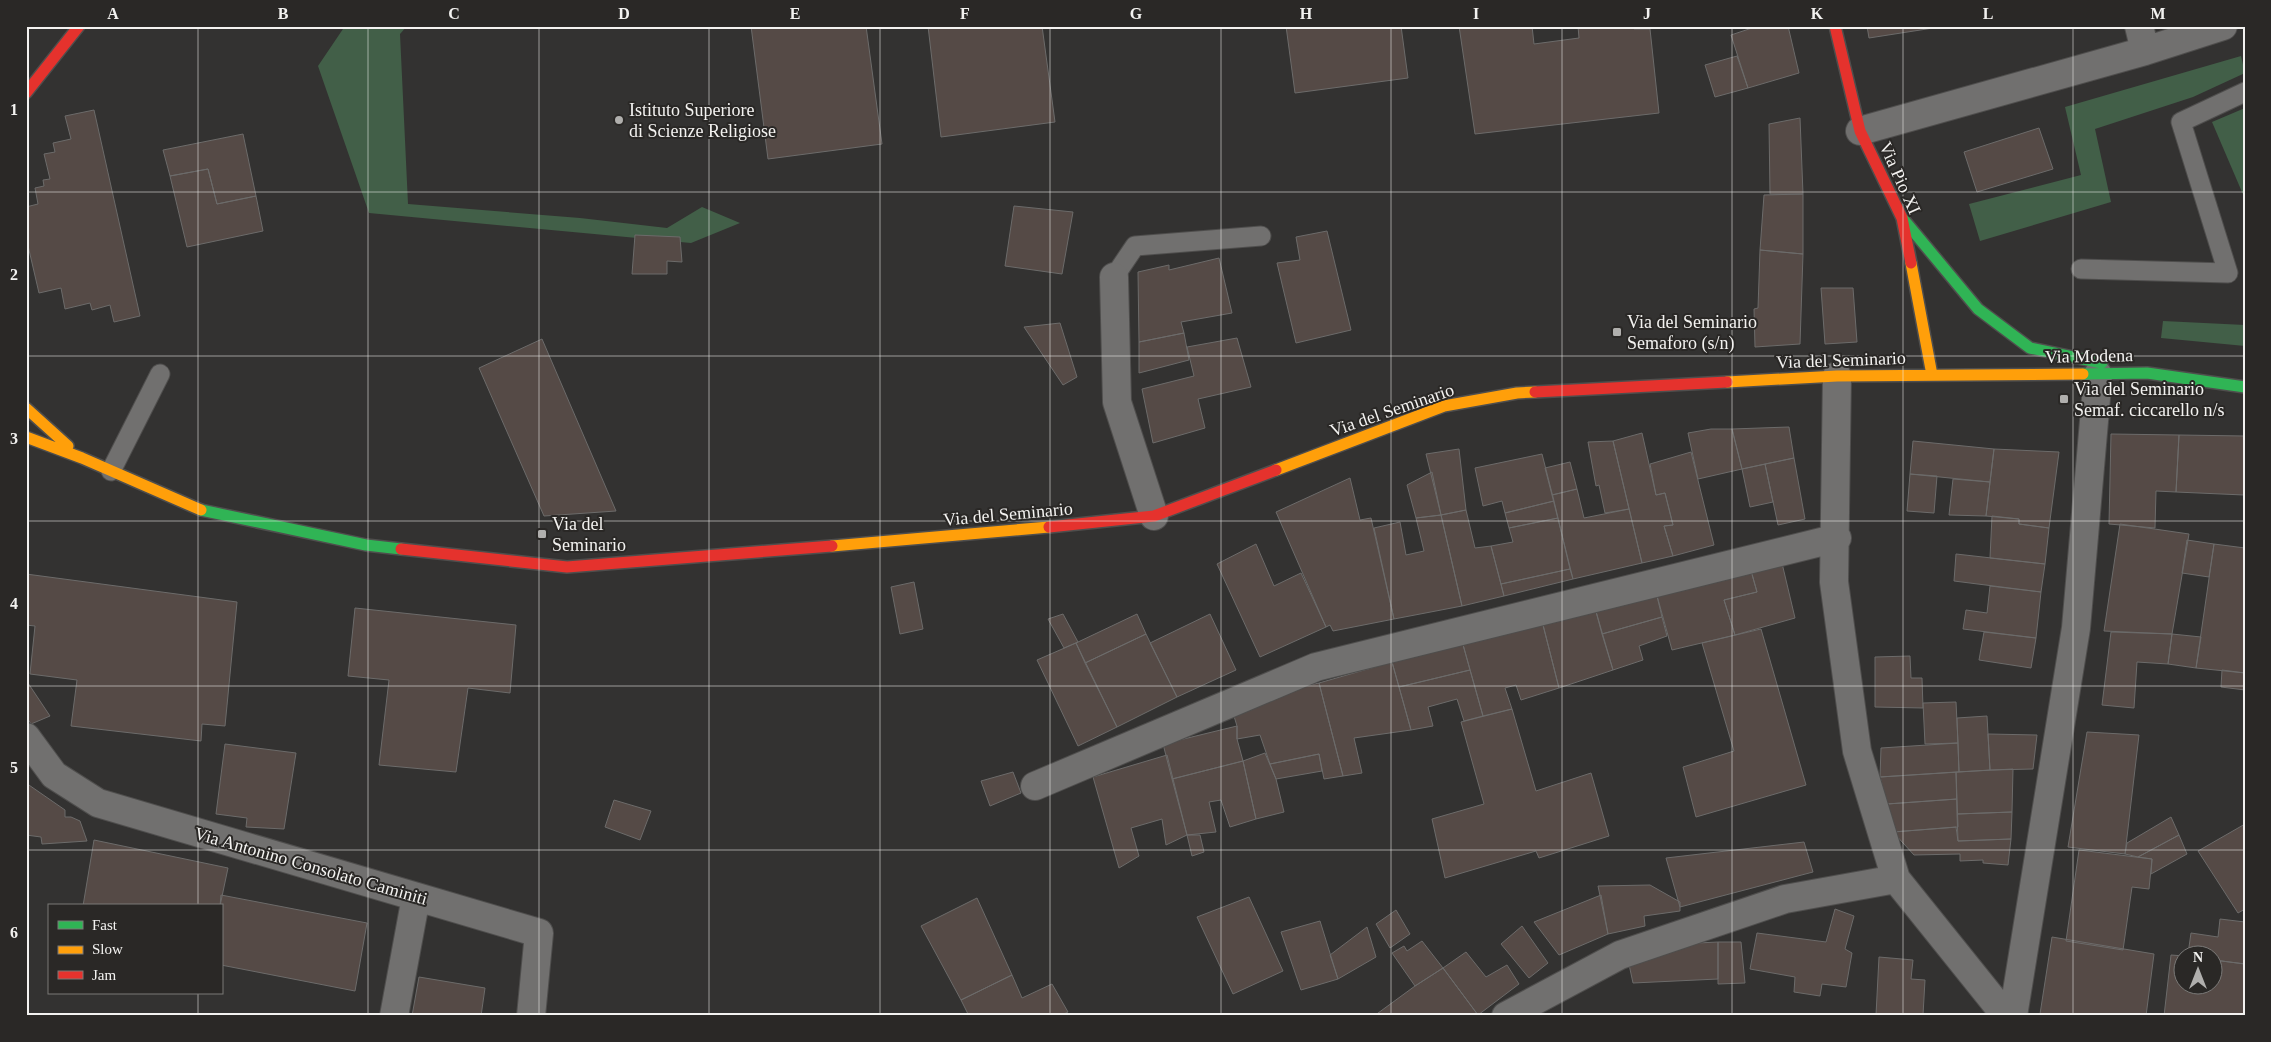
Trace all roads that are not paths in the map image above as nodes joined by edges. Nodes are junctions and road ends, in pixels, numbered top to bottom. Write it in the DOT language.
graph roads {
  1 [pos="79,26"];
  2 [pos="1834,26"];
  3 [pos="2223,26"];
  4 [pos="2142,39"];
  5 [pos="2245,92"];
  6 [pos="26,93"];
  7 [pos="1860,131"];
  8 [pos="1902,218"];
  9 [pos="1261,236"];
  10 [pos="2081,269"];
  11 [pos="1114,277"];
  12 [pos="2147,373"];
  13 [pos="160,374"];
  14 [pos="1932,375"];
  15 [pos="2098,375"];
  16 [pos="1837,376"];
  17 [pos="2245,387"];
  18 [pos="26,408"];
  19 [pos="26,437"];
  20 [pos="82,458"];
  21 [pos="111,471"];
  22 [pos="1154,516"];
  23 [pos="1837,538"];
  24 [pos="26,737"];
  25 [pos="1035,786"];
  26 [pos="1896,879"];
  27 [pos="416,897"];
  28 [pos="394,1016"];
  29 [pos="531,1016"];
  30 [pos="1506,1016"];
  31 [pos="2006,1016"];
  32 [pos="2013,1016"];
  1 -- 6 [label="main road"];
  2 -- 7 [label="main road, Via Pio XI"];
  3 -- 4 [label="street"];
  4 -- 7 [label="street"];
  5 -- 10 [label="lane"];
  7 -- 8 [label="main road, Via Pio XI"];
  8 -- 12 [label="main road"];
  8 -- 14 [label="main road, Via Pio XI"];
  9 -- 11 [label="lane"];
  11 -- 22 [label="street"];
  12 -- 15 [label="main road, Via Modena"];
  12 -- 17 [label="main road, Via Modena"];
  13 -- 21 [label="lane"];
  14 -- 15 [label="main road, Via Modena"];
  14 -- 16 [label="main road, Via del Seminario"];
  15 -- 32 [label="street"];
  16 -- 22 [label="main road, Via del Seminario"];
  16 -- 23 [label="street"];
  18 -- 20 [label="main road"];
  19 -- 20 [label="main road"];
  20 -- 21 [label="main road, Via del Seminario"];
  21 -- 22 [label="main road, Via del Seminario"];
  23 -- 25 [label="street"];
  23 -- 26 [label="street"];
  24 -- 27 [label="street, Via Antonino Consolato Caminiti"];
  26 -- 30 [label="street"];
  26 -- 31 [label="street"];
  27 -- 28 [label="street"];
  27 -- 29 [label="street, Via Antonino Consolato Caminiti"];
}
